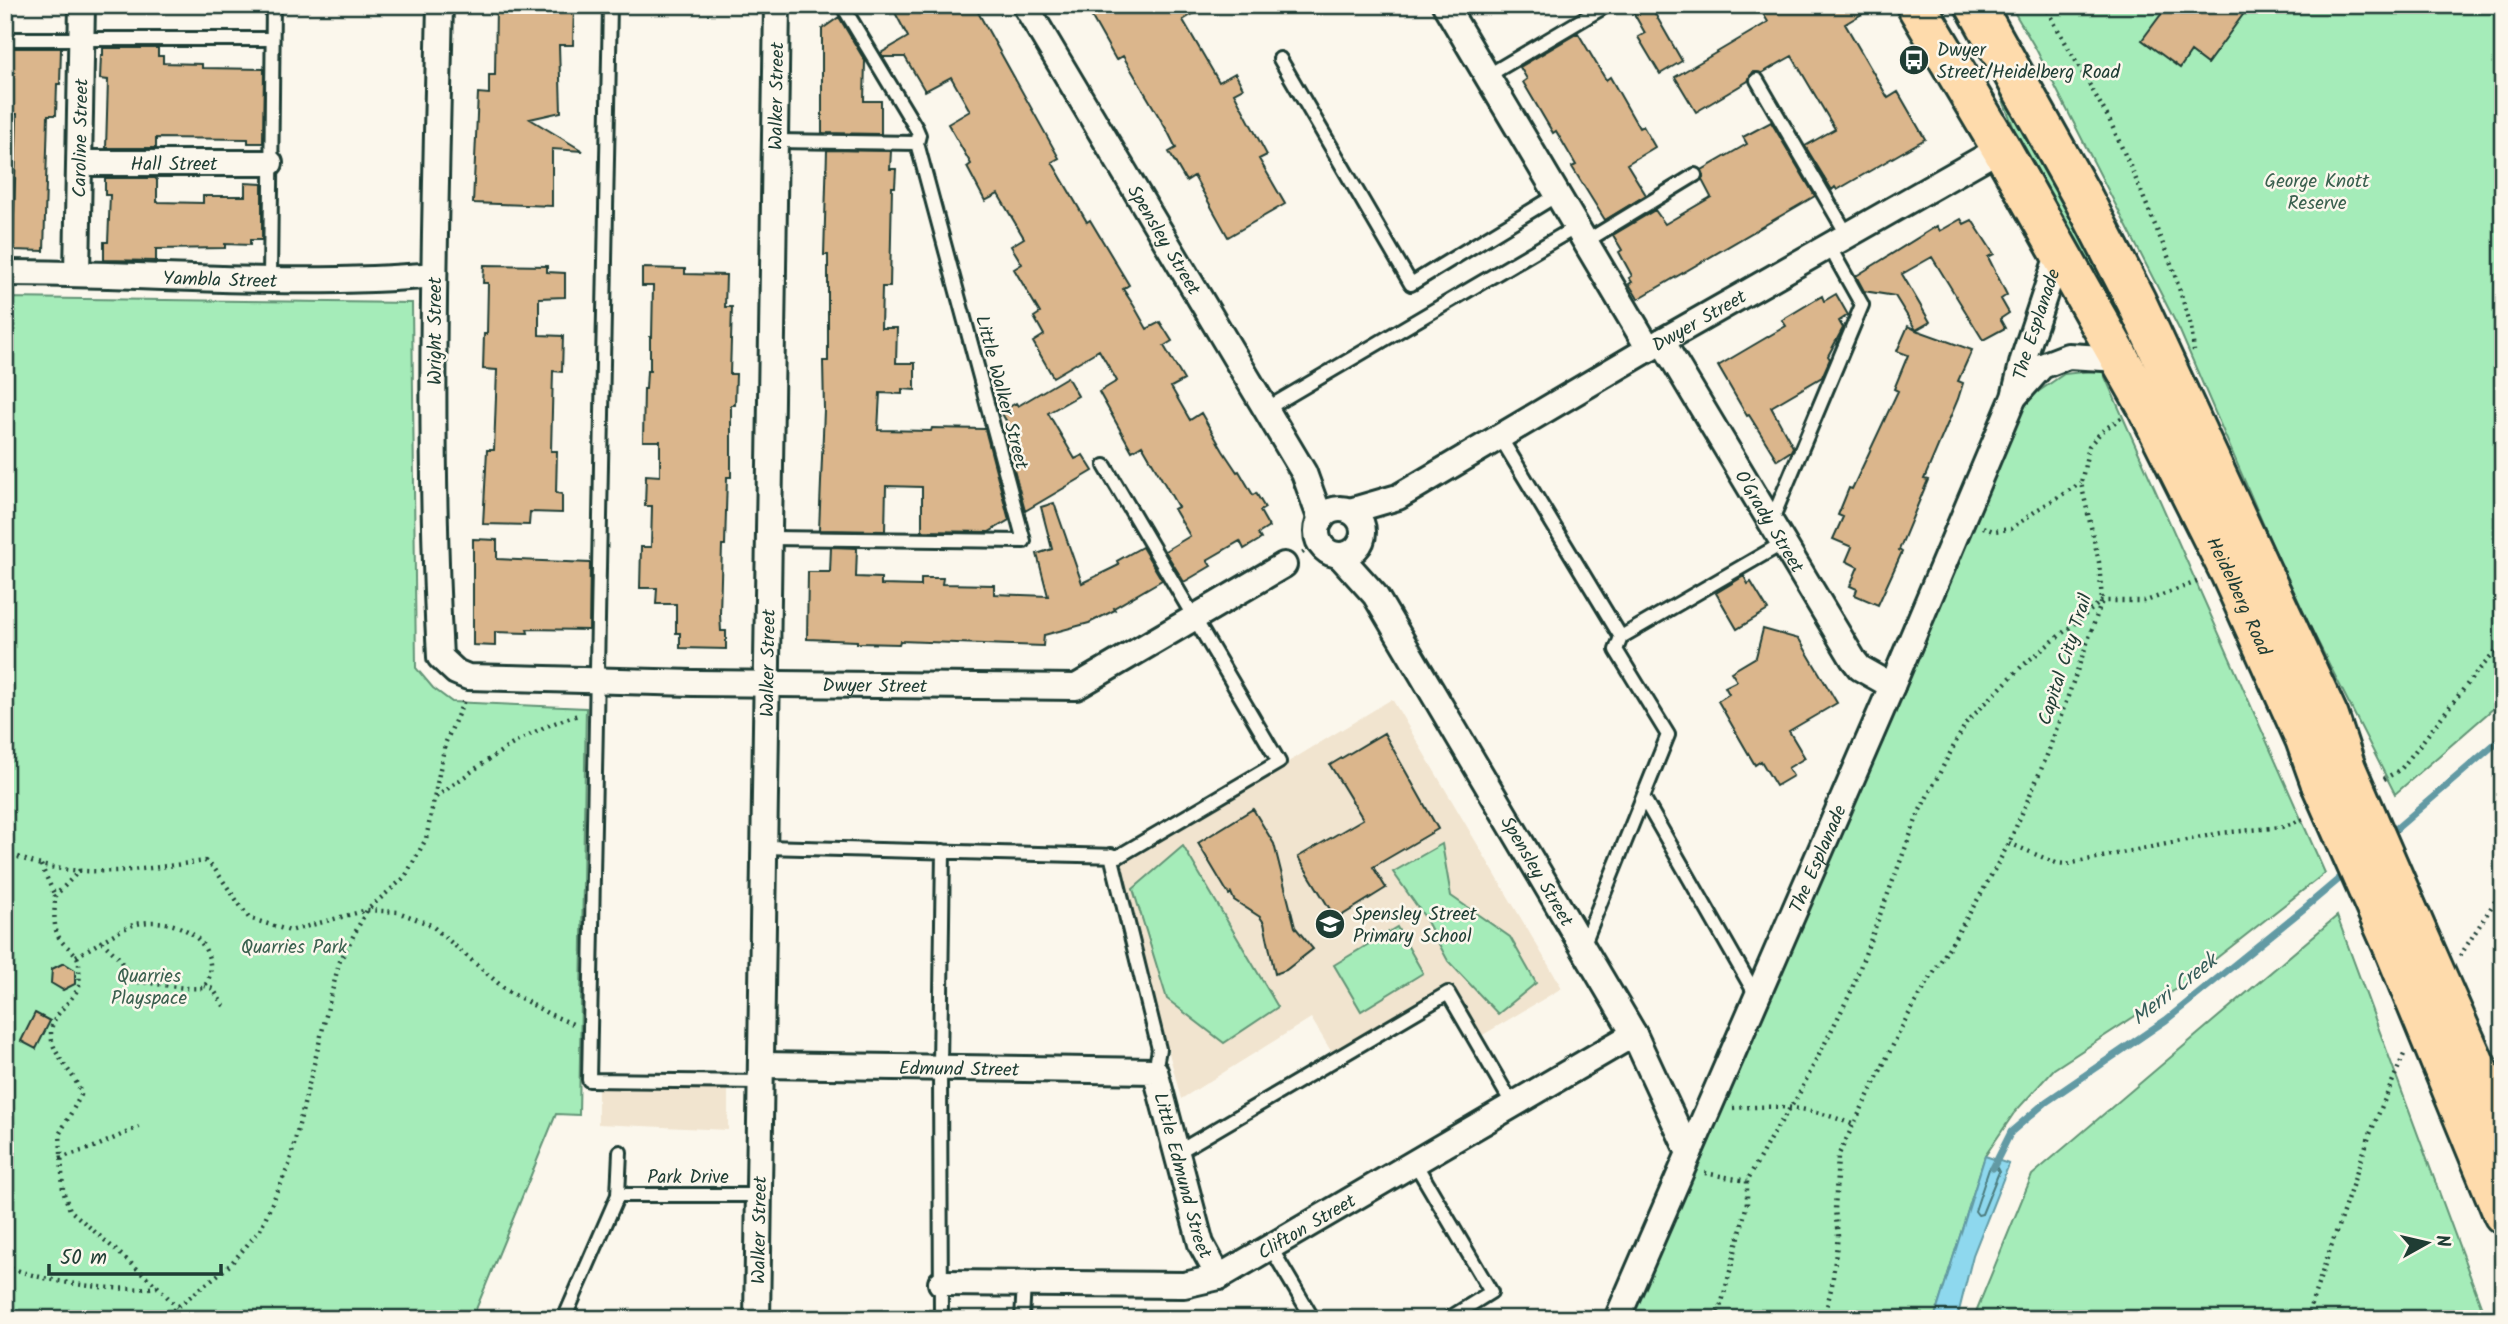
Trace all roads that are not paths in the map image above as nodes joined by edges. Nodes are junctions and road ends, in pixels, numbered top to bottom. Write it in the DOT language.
graph roads {
  1 [pos="82,5"];
  2 [pos="273,5"];
  3 [pos="440,5"];
  4 [pos="610,5"];
  5 [pos="777,5"];
  6 [pos="842,5"];
  7 [pos="1025,5"];
  8 [pos="1445,5"];
  9 [pos="1607,5"];
  10 [pos="1916,5"];
  11 [pos="1975,5"];
  12 [pos="5,39"];
  13 [pos="81,39"];
  14 [pos="272,39"];
  15 [pos="1280,59"];
  16 [pos="1487,76"];
  17 [pos="1757,80"];
  18 [pos="775,141"];
  19 [pos="917,143"];
  20 [pos="2001,148"];
  21 [pos="80,163"];
  22 [pos="270,163"];
  23 [pos="1695,174"];
  24 [pos="1557,195"];
  25 [pos="1580,234"];
  26 [pos="1839,241"];
  27 [pos="2059,251"];
  28 [pos="5,273"];
  29 [pos="78,273"];
  30 [pos="434,275"];
  31 [pos="270,279"];
  32 [pos="1656,345"];
  33 [pos="2120,359"];
  34 [pos="2161,396"];
  35 [pos="2014,397"];
  36 [pos="1266,409"];
  37 [pos="1500,437"];
  38 [pos="1105,466"];
  39 [pos="1398,497"];
  40 [pos="1336,513"];
  41 [pos="1777,532"];
  42 [pos="769,538"];
  43 [pos="1354,544"];
  44 [pos="1284,565"];
  45 [pos="1193,618"];
  46 [pos="1621,638"];
  47 [pos="468,677"];
  48 [pos="598,680"];
  49 [pos="767,682"];
  50 [pos="1892,686"];
  51 [pos="1643,797"];
  52 [pos="764,847"];
  53 [pos="943,851"];
  54 [pos="1111,855"];
  55 [pos="2406,942"];
  56 [pos="1583,946"];
  57 [pos="1757,997"];
  58 [pos="1634,1034"];
  59 [pos="940,1067"];
  60 [pos="1155,1071"];
  61 [pos="761,1073"];
  62 [pos="1513,1105"];
  63 [pos="2503,1127"];
  64 [pos="620,1152"];
  65 [pos="1178,1152"];
  66 [pos="1689,1153"];
  67 [pos="1415,1163"];
  68 [pos="618,1195"];
  69 [pos="759,1195"];
  70 [pos="2503,1214"];
  71 [pos="1271,1248"];
  72 [pos="1219,1277"];
  73 [pos="941,1283"];
  74 [pos="1024,1283"];
  75 [pos="564,1319"];
  76 [pos="757,1319"];
  77 [pos="940,1319"];
  78 [pos="1022,1319"];
  79 [pos="1313,1319"];
  80 [pos="1448,1319"];
  81 [pos="1616,1319"];
  1 -- 13 [label="street, Caroline Street"];
  2 -- 14 [label="lane"];
  3 -- 30 [label="street, Wright Street"];
  4 -- 48 [label="lane"];
  5 -- 18 [label="street, Walker Street"];
  6 -- 19 [label="lane"];
  7 -- 36 [label="street, Spensley Street"];
  8 -- 16 [label="street, O'Grady Street"];
  9 -- 16 [label="lane"];
  10 -- 20 [label="main road, Heidelberg Road"];
  11 -- 34 [label="main road, Heidelberg Road"];
  12 -- 13 [label="lane"];
  13 -- 14 [label="lane"];
  13 -- 21 [label="street, Caroline Street"];
  14 -- 22 [label="lane"];
  15 -- 24 [label="lane"];
  16 -- 24 [label="street, O'Grady Street"];
  17 -- 26 [label="lane"];
  18 -- 19 [label="lane"];
  18 -- 42 [label="street, Walker Street"];
  19 -- 42 [label="lane, Little Walker Street"];
  20 -- 26 [label="street, Dwyer Street"];
  20 -- 27 [label="main road, Heidelberg Road"];
  21 -- 22 [label="street, Hall Street"];
  21 -- 29 [label="street, Caroline Street"];
  22 -- 31 [label="lane"];
  23 -- 25 [label="lane"];
  24 -- 25 [label="street, O'Grady Street"];
  25 -- 32 [label="street, O'Grady Street"];
  25 -- 36 [label="lane"];
  26 -- 32 [label="street, Dwyer Street"];
  26 -- 41 [label="lane"];
  27 -- 33 [label="main road, Heidelberg Road"];
  27 -- 35 [label="street, The Esplanade"];
  28 -- 29 [label="street, Yambla Street"];
  29 -- 31 [label="street, Yambla Street"];
  30 -- 31 [label="street, Yambla Street"];
  30 -- 47 [label="street, Wright Street"];
  32 -- 37 [label="street, Dwyer Street"];
  32 -- 41 [label="street, O'Grady Street"];
  33 -- 34 [label="main road, Heidelberg Road"];
  33 -- 35 [label="street, The Esplanade"];
  34 -- 55 [label="main road, Heidelberg Road, bridge"];
  35 -- 50 [label="street, The Esplanade"];
  36 -- 40 [label="street, Spensley Street"];
  37 -- 39 [label="street, Dwyer Street"];
  37 -- 46 [label="lane"];
  38 -- 45 [label="lane"];
  39 -- 40 [label="street, Dwyer Street"];
  39 -- 43 [label="street, Dwyer Street"];
  40 -- 43 [label="street"];
  40 -- 43 [label="street"];
  41 -- 46 [label="lane"];
  41 -- 50 [label="street, O'Grady Street"];
  42 -- 49 [label="street, Walker Street"];
  43 -- 56 [label="street, Spensley Street"];
  44 -- 45 [label="street, Dwyer Street"];
  45 -- 49 [label="street, Dwyer Street"];
  45 -- 54 [label="lane"];
  46 -- 51 [label="lane"];
  47 -- 48 [label="street, Dwyer Street"];
  48 -- 49 [label="street, Dwyer Street"];
  48 -- 61 [label="lane"];
  49 -- 52 [label="street, Walker Street"];
  50 -- 57 [label="street, The Esplanade"];
  51 -- 56 [label="lane"];
  51 -- 57 [label="lane"];
  52 -- 53 [label="lane"];
  52 -- 61 [label="street, Walker Street"];
  53 -- 54 [label="lane"];
  53 -- 59 [label="lane"];
  54 -- 60 [label="lane"];
  55 -- 63 [label="main road, Heidelberg Road"];
  55 -- 70 [label="main road, Heidelberg Road"];
  56 -- 58 [label="street, Spensley Street"];
  57 -- 66 [label="street, The Esplanade"];
  58 -- 62 [label="street, Clifton Street"];
  58 -- 66 [label="street, Spensley Street"];
  59 -- 60 [label="street, Edmund Street"];
  59 -- 61 [label="street, Edmund Street"];
  59 -- 73 [label="lane"];
  60 -- 65 [label="street, Little Edmund Street"];
  61 -- 69 [label="street, Walker Street"];
  62 -- 65 [label="lane"];
  62 -- 67 [label="street, Clifton Street"];
  64 -- 68 [label="lane, Park Drive"];
  65 -- 72 [label="street, Little Edmund Street"];
  66 -- 81 [label="street, The Esplanade"];
  67 -- 71 [label="street, Clifton Street"];
  67 -- 80 [label="lane"];
  68 -- 69 [label="lane, Park Drive"];
  68 -- 75 [label="lane, Park Drive"];
  69 -- 76 [label="street, Walker Street"];
  71 -- 72 [label="street, Clifton Street"];
  71 -- 79 [label="lane"];
  72 -- 74 [label="street, Clifton Street"];
  73 -- 74 [label="street, Clifton Street"];
  73 -- 77 [label="lane"];
  74 -- 78 [label="lane"];
}
